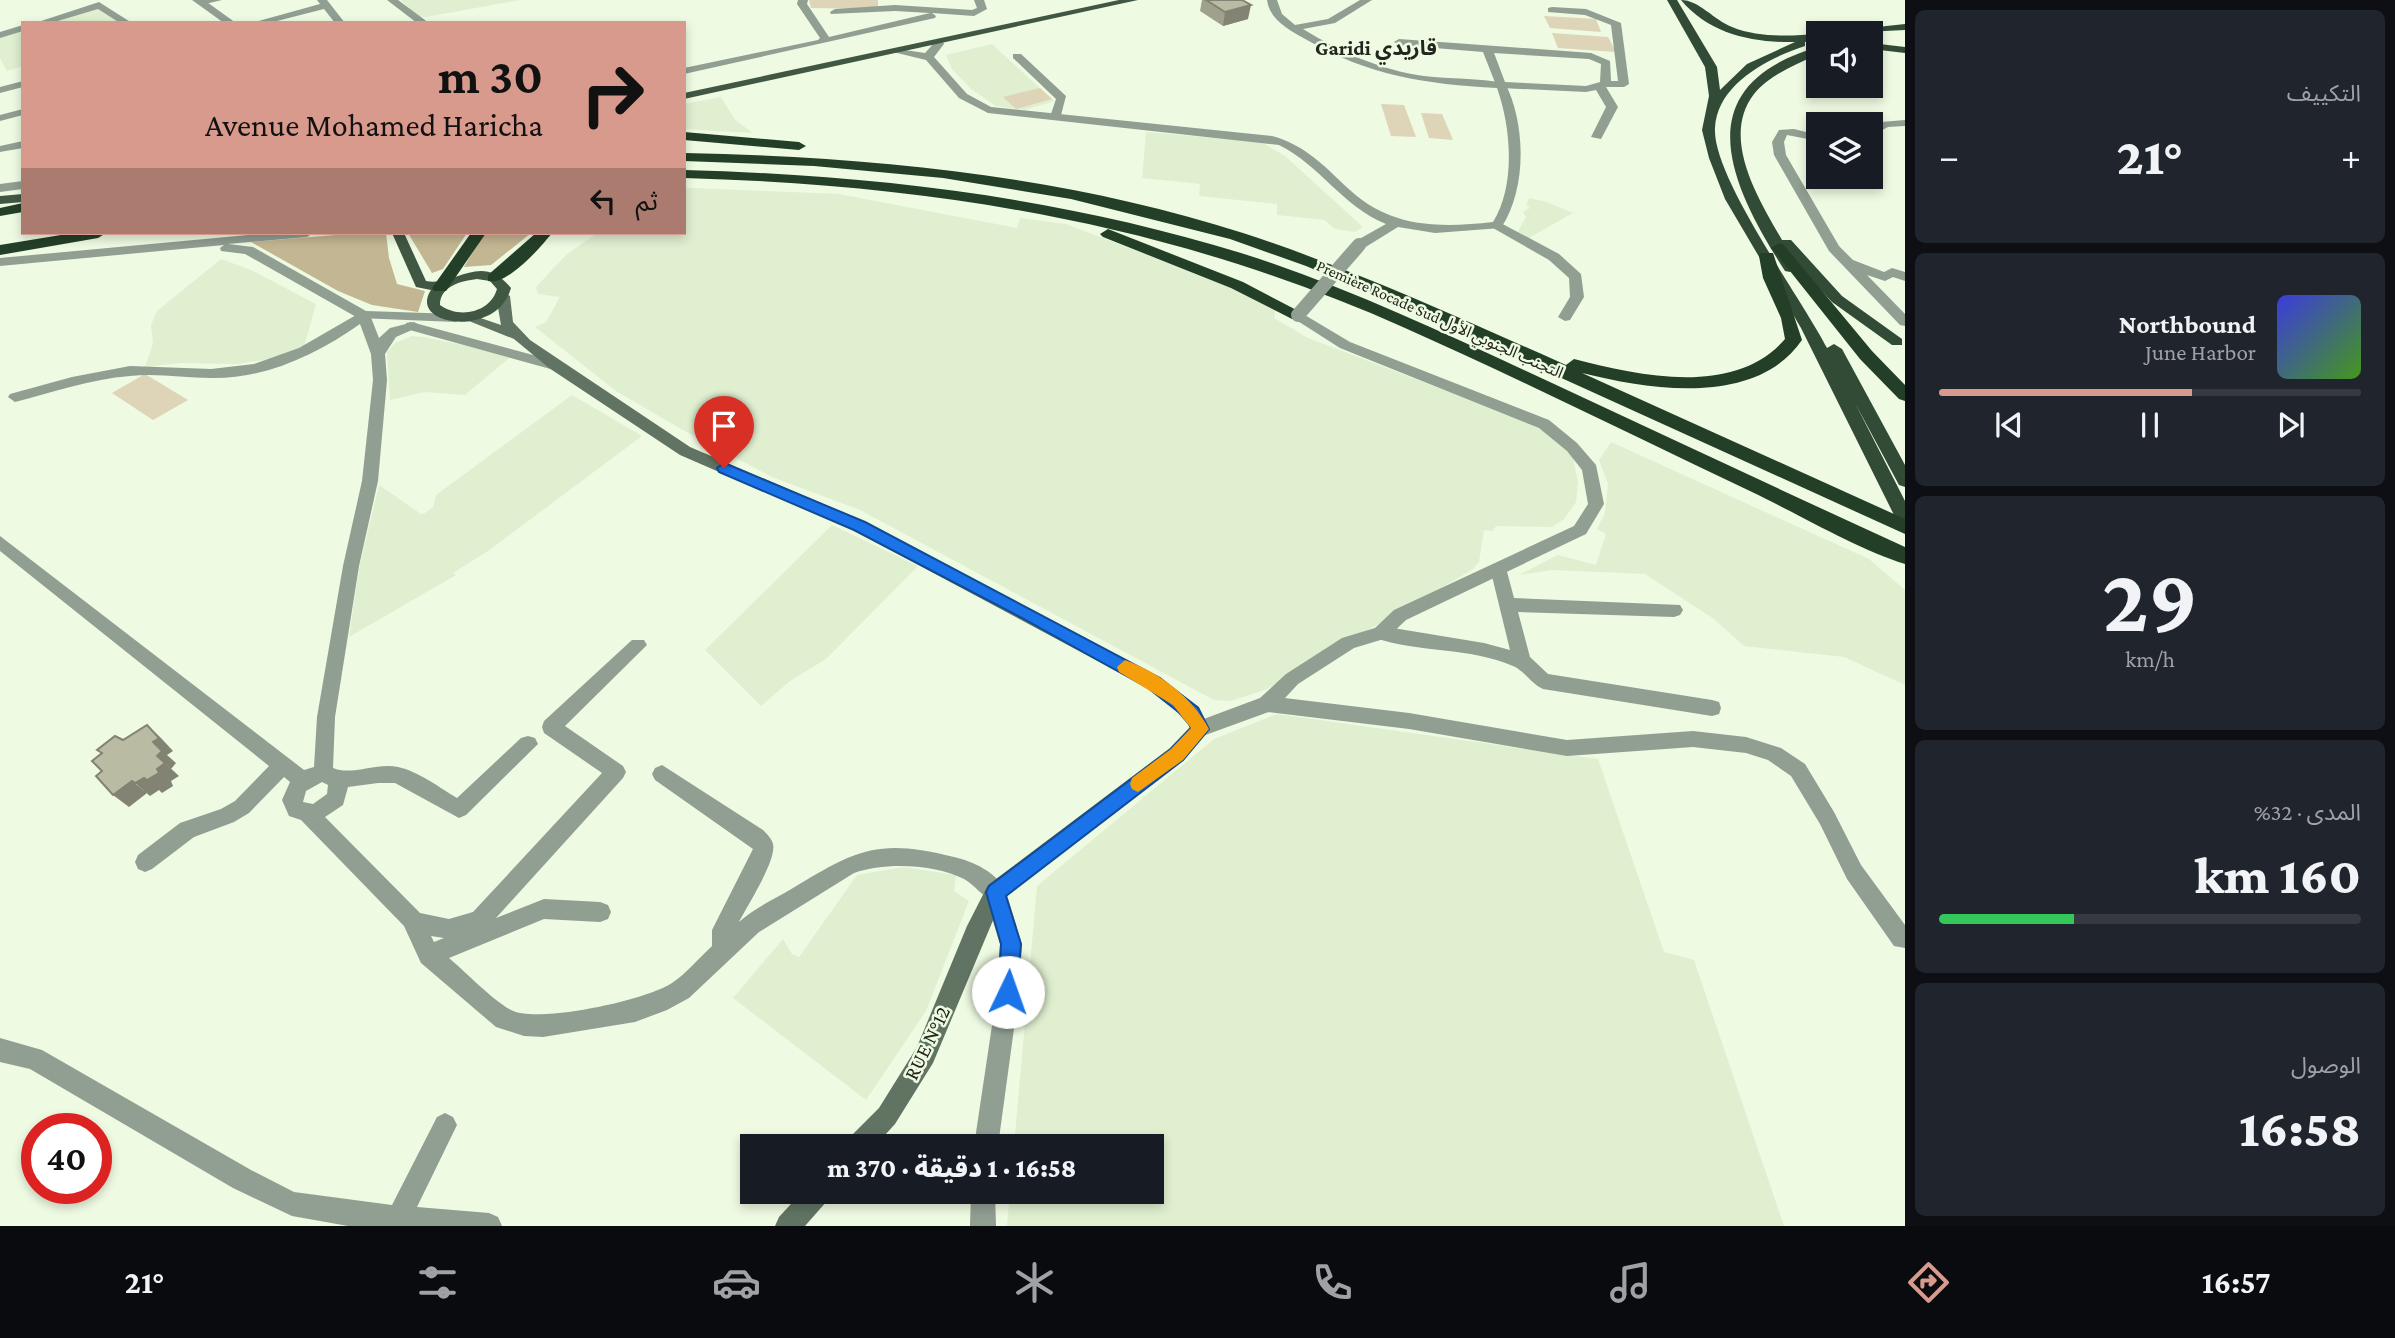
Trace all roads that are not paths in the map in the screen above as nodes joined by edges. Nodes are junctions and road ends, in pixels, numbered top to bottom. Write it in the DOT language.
graph roads {
  1 [pos="216,0"];
  2 [pos="392,0"];
  3 [pos="803,0"];
  4 [pos="979,0"];
  5 [pos="1110,0"];
  6 [pos="1133,0"];
  7 [pos="1272,0"];
  8 [pos="1367,0"];
  9 [pos="1672,0"];
  10 [pos="1686,0"];
  11 [pos="200,2"];
  12 [pos="324,3"];
  13 [pos="1552,10"];
  14 [pos="951,11"];
  15 [pos="835,12"];
  16 [pos="47,21"];
  17 [pos="124,21"];
  18 [pos="228,21"];
  19 [pos="263,21"];
  20 [pos="338,21"];
  21 [pos="421,21"];
  22 [pos="1905,27"];
  23 [pos="1293,28"];
  24 [pos="21,29"];
  25 [pos="1883,29"];
  26 [pos="0,35"];
  27 [pos="1905,36"];
  28 [pos="1806,38"];
  29 [pos="1883,39"];
  30 [pos="821,42"];
  31 [pos="1399,42"];
  32 [pos="1806,42"];
  33 [pos="939,44"];
  34 [pos="1883,47"];
  35 [pos="1487,49"];
  36 [pos="1905,50"];
  37 [pos="898,52"];
  38 [pos="1806,55"];
  39 [pos="1017,56"];
  40 [pos="929,57"];
  41 [pos="686,71"];
  42 [pos="21,85"];
  43 [pos="1502,85"];
  44 [pos="1603,85"];
  45 [pos="686,89"];
  46 [pos="0,90"];
  47 [pos="686,96"];
  48 [pos="1713,111"];
  49 [pos="21,113"];
  50 [pos="1056,117"];
  51 [pos="0,118"];
  52 [pos="1905,123"];
  53 [pos="1883,125"];
  54 [pos="1806,135"];
  55 [pos="686,136"];
  56 [pos="1597,137"];
  57 [pos="21,144"];
  58 [pos="0,149"];
  59 [pos="686,157"];
  60 [pos="686,174"];
  61 [pos="21,185"];
  62 [pos="0,188"];
  63 [pos="21,199"];
  64 [pos="0,202"];
  65 [pos="1117,204"];
  66 [pos="1755,206"];
  67 [pos="21,207"];
  68 [pos="1045,208"];
  69 [pos="0,212"];
  70 [pos="21,221"];
  71 [pos="0,223"];
  72 [pos="1394,225"];
  73 [pos="1497,225"];
  74 [pos="31,235"];
  75 [pos="86,235"];
  76 [pos="285,235"];
  77 [pos="399,235"];
  78 [pos="477,235"];
  79 [pos="542,235"];
  80 [pos="0,238"];
  81 [pos="188,244"];
  82 [pos="0,250"];
  83 [pos="1773,252"];
  84 [pos="0,262"];
  85 [pos="1846,262"];
  86 [pos="1885,277"];
  87 [pos="1905,277"];
  88 [pos="494,278"];
  89 [pos="440,288"];
  90 [pos="1877,295"];
  91 [pos="503,296"];
  92 [pos="1402,299"];
  93 [pos="363,314"];
  94 [pos="1298,315"];
  95 [pos="461,317"];
  96 [pos="1565,317"];
  97 [pos="1905,322"];
  98 [pos="414,326"];
  99 [pos="1901,345"];
  100 [pos="520,348"];
  101 [pos="378,355"];
  102 [pos="128,372"];
  103 [pos="0,389"];
  104 [pos="1905,395"];
  105 [pos="15,397"];
  106 [pos="1898,487"];
  107 [pos="1905,519"];
  108 [pos="1905,527"];
  109 [pos="0,542"];
  110 [pos="1905,556"];
  111 [pos="1498,568"];
  112 [pos="1509,605"];
  113 [pos="1674,610"];
  114 [pos="1381,633"];
  115 [pos="638,645"];
  116 [pos="1522,661"];
  117 [pos="1267,704"];
  118 [pos="1712,708"];
  119 [pos="1200,729"];
  120 [pos="528,744"];
  121 [pos="283,765"];
  122 [pos="662,774"];
  123 [pos="331,777"];
  124 [pos="303,781"];
  125 [pos="308,814"];
  126 [pos="145,862"];
  127 [pos="995,892"];
  128 [pos="600,912"];
  129 [pos="413,922"];
  130 [pos="1902,939"];
  131 [pos="723,951"];
  132 [pos="429,955"];
  133 [pos="0,1050"];
  134 [pos="445,1125"];
  135 [pos="870,1134"];
  136 [pos="988,1134"];
  137 [pos="807,1204"];
  138 [pos="983,1204"];
  139 [pos="399,1217"];
  140 [pos="489,1226"];
  141 [pos="788,1226"];
  142 [pos="983,1226"];
  1 -- 11 [label="street"];
  2 -- 21 [label="street"];
  3 -- 30 [label="street"];
  4 -- 14 [label="street"];
  5 -- 45 [label="main road"];
  6 -- 33 [label="main road"];
  7 -- 23 [label="street"];
  8 -- 23 [label="street"];
  9 -- 48 [label="highway"];
  10 -- 28 [label="highway"];
  11 -- 18 [label="street"];
  12 -- 19 [label="street"];
  12 -- 20 [label="street"];
  13 -- 44 [label="street"];
  14 -- 15 [label="street"];
  14 -- 30 [label="street"];
  16 -- 17 [label="street"];
  22 -- 25 [label="highway"];
  23 -- 43 [label="street"];
  24 -- 26 [label="street"];
  27 -- 29 [label="highway"];
  30 -- 41 [label="street"];
  31 -- 35 [label="street"];
  32 -- 48 [label="highway"];
  33 -- 37 [label="main road"];
  33 -- 40 [label="street"];
  34 -- 36 [label="highway"];
  35 -- 43 [label="street"];
  35 -- 44 [label="street"];
  37 -- 40 [label="street"];
  37 -- 47 [label="main road"];
  38 -- 66 [label="highway"];
  39 -- 50 [label="street"];
  40 -- 50 [label="street"];
  42 -- 46 [label="street"];
  43 -- 44 [label="street"];
  43 -- 73 [label="street"];
  44 -- 56 [label="street"];
  48 -- 83 [label="highway"];
  49 -- 51 [label="street"];
  50 -- 72 [label="street"];
  52 -- 53 [label="street"];
  54 -- 85 [label="street"];
  55 -- 65 [label="highway"];
  57 -- 58 [label="street"];
  59 -- 65 [label="highway, Première Rocade Sud التجنب الجنوبي الأول"];
  60 -- 68 [label="highway, Première Rocade Sud التجنب الجنوبي الأول"];
  61 -- 62 [label="street"];
  63 -- 64 [label="highway"];
  65 -- 92 [label="highway, Première Rocade Sud التجنب الجنوبي الأول"];
  66 -- 83 [label="highway"];
  66 -- 99 [label="highway"];
  67 -- 69 [label="highway"];
  68 -- 94 [label="highway"];
  68 -- 110 [label="highway, Première Rocade Sud التجنب الجنوبي الأول"];
  70 -- 71 [label="highway"];
  72 -- 73 [label="street"];
  72 -- 94 [label="street, bridge"];
  73 -- 96 [label="street"];
  74 -- 80 [label="highway"];
  75 -- 82 [label="highway"];
  76 -- 81 [label="street"];
  77 -- 89 [label="main road"];
  78 -- 89 [label="highway"];
  79 -- 88 [label="highway"];
  81 -- 84 [label="street"];
  81 -- 93 [label="street"];
  83 -- 92 [label="highway"];
  83 -- 104 [label="highway"];
  83 -- 106 [label="highway"];
  85 -- 86 [label="street"];
  85 -- 90 [label="street"];
  86 -- 87 [label="street"];
  86 -- 90 [label="street"];
  88 -- 89 [label="main road"];
  88 -- 91 [label="main road"];
  89 -- 95 [label="main road"];
  90 -- 97 [label="street"];
  91 -- 95 [label="main road"];
  91 -- 100 [label="main road"];
  92 -- 108 [label="highway, Première Rocade Sud التجنب الجنوبي الأول"];
  93 -- 95 [label="street"];
  93 -- 98 [label="street"];
  93 -- 101 [label="street"];
  93 -- 102 [label="street"];
  94 -- 111 [label="street"];
  95 -- 100 [label="main road"];
  98 -- 100 [label="street"];
  98 -- 101 [label="street"];
  100 -- 119 [label="main road"];
  101 -- 123 [label="street"];
  102 -- 103 [label="street"];
  102 -- 105 [label="street"];
  106 -- 107 [label="highway"];
  109 -- 121 [label="street"];
  111 -- 112 [label="street"];
  111 -- 114 [label="street"];
  112 -- 113 [label="street"];
  112 -- 116 [label="street"];
  114 -- 116 [label="street"];
  114 -- 117 [label="street"];
  115 -- 129 [label="street"];
  116 -- 118 [label="street"];
  117 -- 119 [label="street"];
  117 -- 130 [label="street"];
  119 -- 127 [label="main road"];
  120 -- 123 [label="street"];
  121 -- 124 [label="street"];
  121 -- 126 [label="street"];
  122 -- 131 [label="street"];
  123 -- 124 [label="street"];
  123 -- 125 [label="street"];
  124 -- 125 [label="street"];
  125 -- 129 [label="street"];
  127 -- 131 [label="street"];
  127 -- 135 [label="main road, RUE N°12"];
  127 -- 136 [label="street"];
  128 -- 132 [label="street"];
  129 -- 132 [label="street"];
  131 -- 132 [label="street"];
  133 -- 139 [label="street"];
  134 -- 139 [label="street"];
  137 -- 141 [label="main road"];
  138 -- 142 [label="street"];
  139 -- 140 [label="street"];
}
